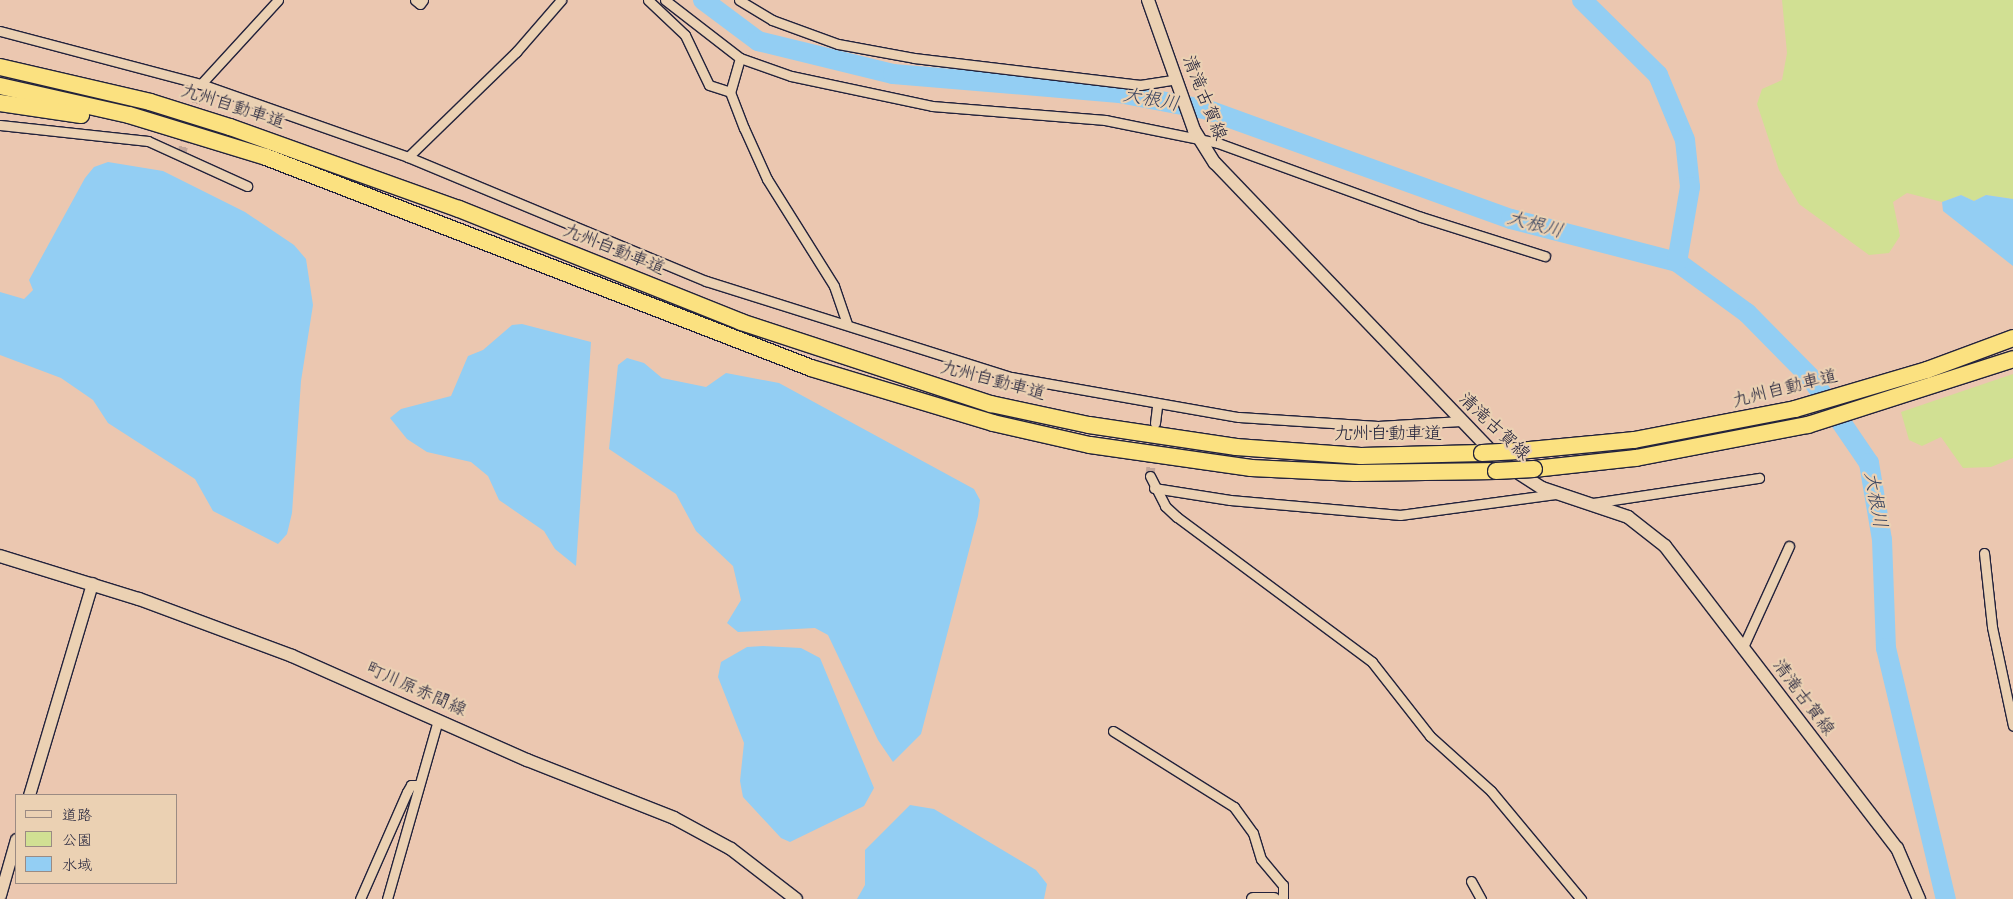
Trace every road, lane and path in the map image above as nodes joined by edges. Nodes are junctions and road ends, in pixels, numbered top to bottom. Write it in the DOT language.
graph roads {
  1 [pos="278,0"];
  2 [pos="415,0"];
  3 [pos="423,0"];
  4 [pos="561,0"];
  5 [pos="648,0"];
  6 [pos="665,0"];
  7 [pos="739,0"];
  8 [pos="1148,0"];
  9 [pos="0,31"];
  10 [pos="740,58"];
  11 [pos="0,67"];
  12 [pos="1176,79"];
  13 [pos="201,84"];
  14 [pos="0,86"];
  15 [pos="730,92"];
  16 [pos="0,103"];
  17 [pos="0,125"];
  18 [pos="1197,136"];
  19 [pos="221,143"];
  20 [pos="408,157"];
  21 [pos="248,186"];
  22 [pos="1545,256"];
  23 [pos="847,323"];
  24 [pos="2013,338"];
  25 [pos="2013,360"];
  26 [pos="1157,406"];
  27 [pos="1461,420"];
  28 [pos="1155,423"];
  29 [pos="1150,476"];
  30 [pos="1759,478"];
  31 [pos="1154,488"];
  32 [pos="1558,494"];
  33 [pos="1593,503"];
  34 [pos="1789,546"];
  35 [pos="1984,554"];
  36 [pos="0,556"];
  37 [pos="92,583"];
  38 [pos="1743,647"];
  39 [pos="438,720"];
  40 [pos="2013,726"];
  41 [pos="1113,731"];
  42 [pos="419,785"];
  43 [pos="29,794"];
  44 [pos="15,843"];
  45 [pos="3,877"];
  46 [pos="1471,882"];
  47 [pos="0,895"];
  48 [pos="360,899"];
  49 [pos="387,899"];
  50 [pos="796,899"];
  51 [pos="1253,899"];
  52 [pos="1274,899"];
  53 [pos="1283,899"];
  54 [pos="1481,899"];
  55 [pos="1581,899"];
  56 [pos="1918,899"];
  1 -- 13 [label="street"];
  2 -- 3 [label="street"];
  4 -- 20 [label="street"];
  5 -- 15 [label="street"];
  6 -- 10 [label="street"];
  7 -- 12 [label="street"];
  8 -- 12 [label="main road, 清滝古賀線"];
  9 -- 13 [label="street"];
  10 -- 15 [label="street"];
  10 -- 18 [label="street"];
  11 -- 24 [label="highway, 九州自動車道, bridge"];
  12 -- 18 [label="main road, 清滝古賀線"];
  13 -- 20 [label="street"];
  14 -- 19 [label="highway"];
  15 -- 23 [label="street"];
  16 -- 19 [label="highway"];
  17 -- 21 [label="street"];
  18 -- 22 [label="street"];
  18 -- 27 [label="main road, 清滝古賀線"];
  19 -- 25 [label="highway, bridge"];
  20 -- 23 [label="street"];
  23 -- 26 [label="street"];
  26 -- 27 [label="street"];
  26 -- 28 [label="street"];
  27 -- 32 [label="main road, 清滝古賀線"];
  29 -- 31 [label="street"];
  30 -- 33 [label="street"];
  31 -- 32 [label="street"];
  31 -- 55 [label="street"];
  32 -- 33 [label="main road, 清滝古賀線"];
  33 -- 38 [label="main road, 清滝古賀線"];
  34 -- 38 [label="street"];
  35 -- 40 [label="street"];
  36 -- 37 [label="main road, 町川原赤間線"];
  37 -- 39 [label="main road, 町川原赤間線"];
  37 -- 43 [label="street"];
  38 -- 56 [label="main road, 清滝古賀線"];
  39 -- 42 [label="street"];
  39 -- 50 [label="main road, 町川原赤間線"];
  41 -- 53 [label="street"];
  42 -- 48 [label="street"];
  42 -- 49 [label="street"];
  44 -- 45 [label="street"];
  45 -- 47 [label="street"];
  46 -- 54 [label="street"];
  51 -- 52 [label="main road"];
}
